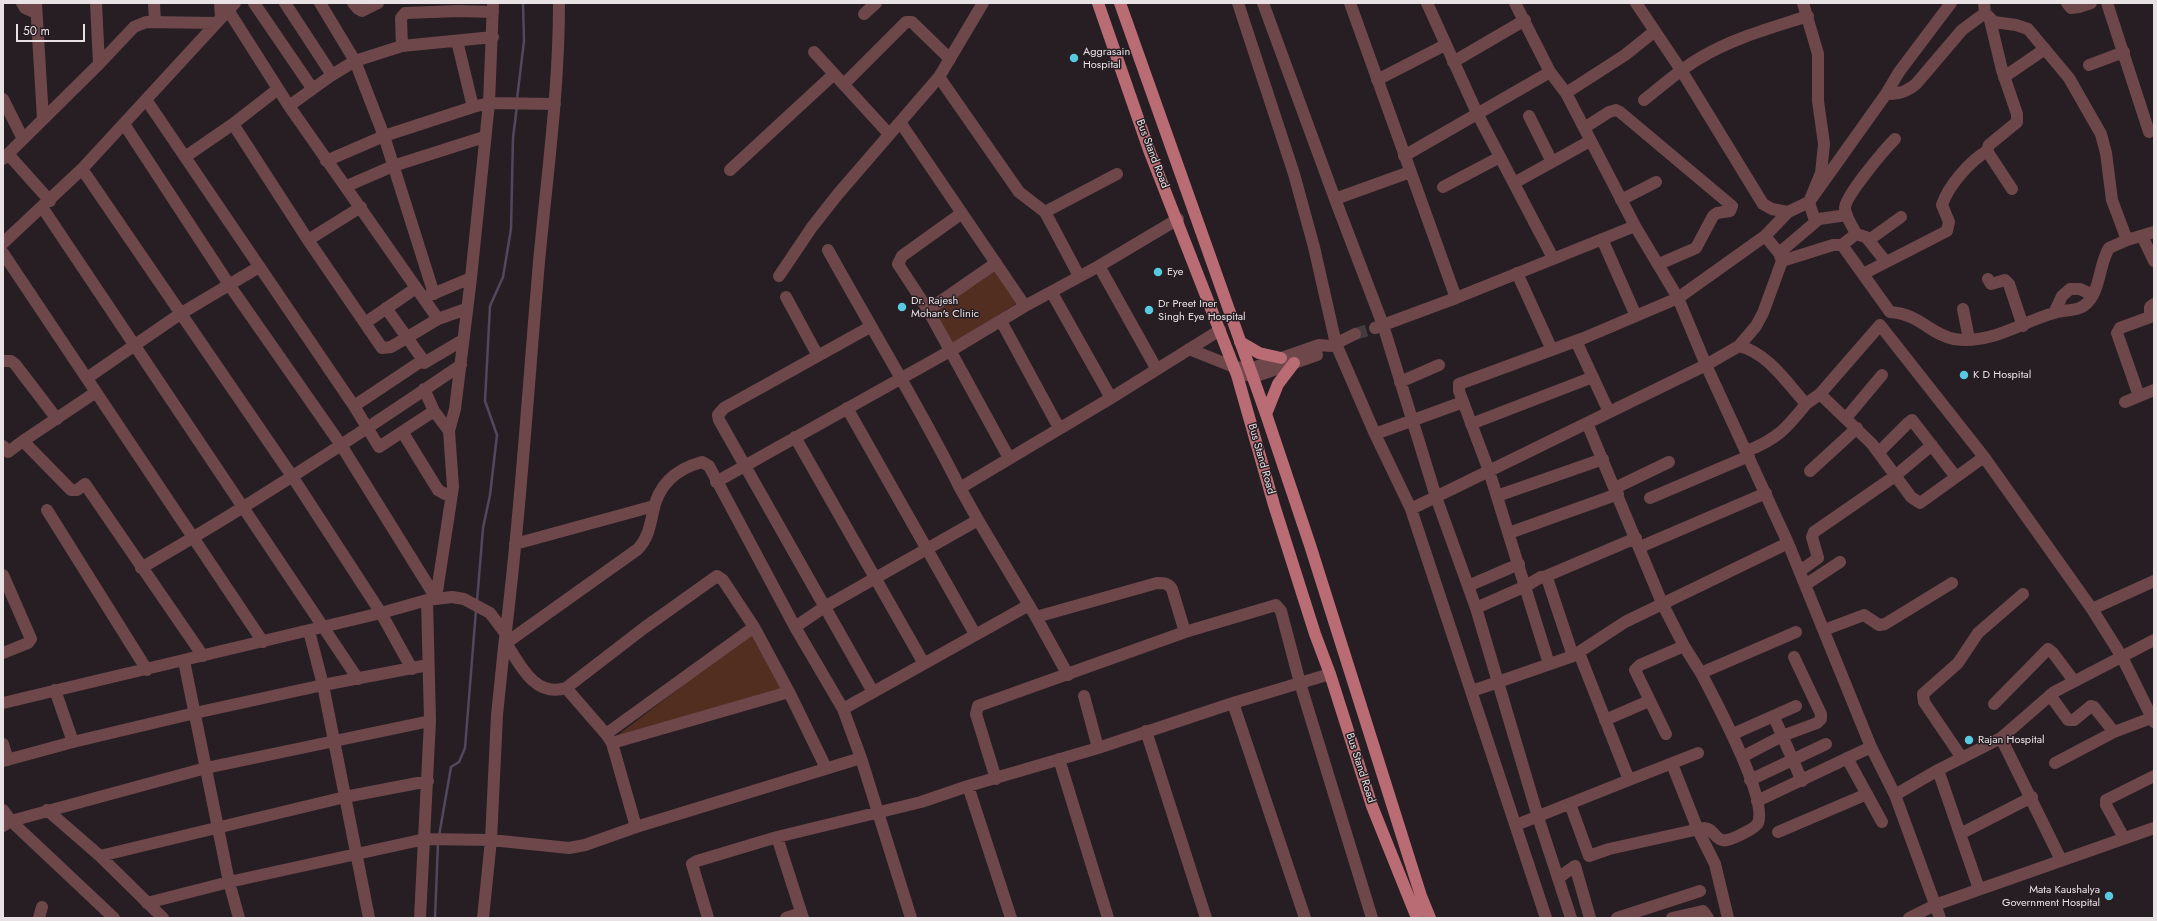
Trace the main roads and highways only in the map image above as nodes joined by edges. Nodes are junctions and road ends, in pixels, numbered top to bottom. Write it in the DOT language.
graph roads {
  1 [pos="1098,3"];
  2 [pos="1120,3"];
  3 [pos="1240,342"];
  4 [pos="1281,358"];
  5 [pos="1294,363"];
  6 [pos="1266,414"];
  7 [pos="1417,918"];
  8 [pos="1430,918"];
  1 -- 7 [label="main road, Bus Stand Road"];
  2 -- 3 [label="main road, Bus Stand Road"];
  3 -- 4 [label="main road"];
  3 -- 6 [label="main road, Bus Stand Road"];
  5 -- 6 [label="main road"];
  6 -- 8 [label="main road, Bus Stand Road"];
}
